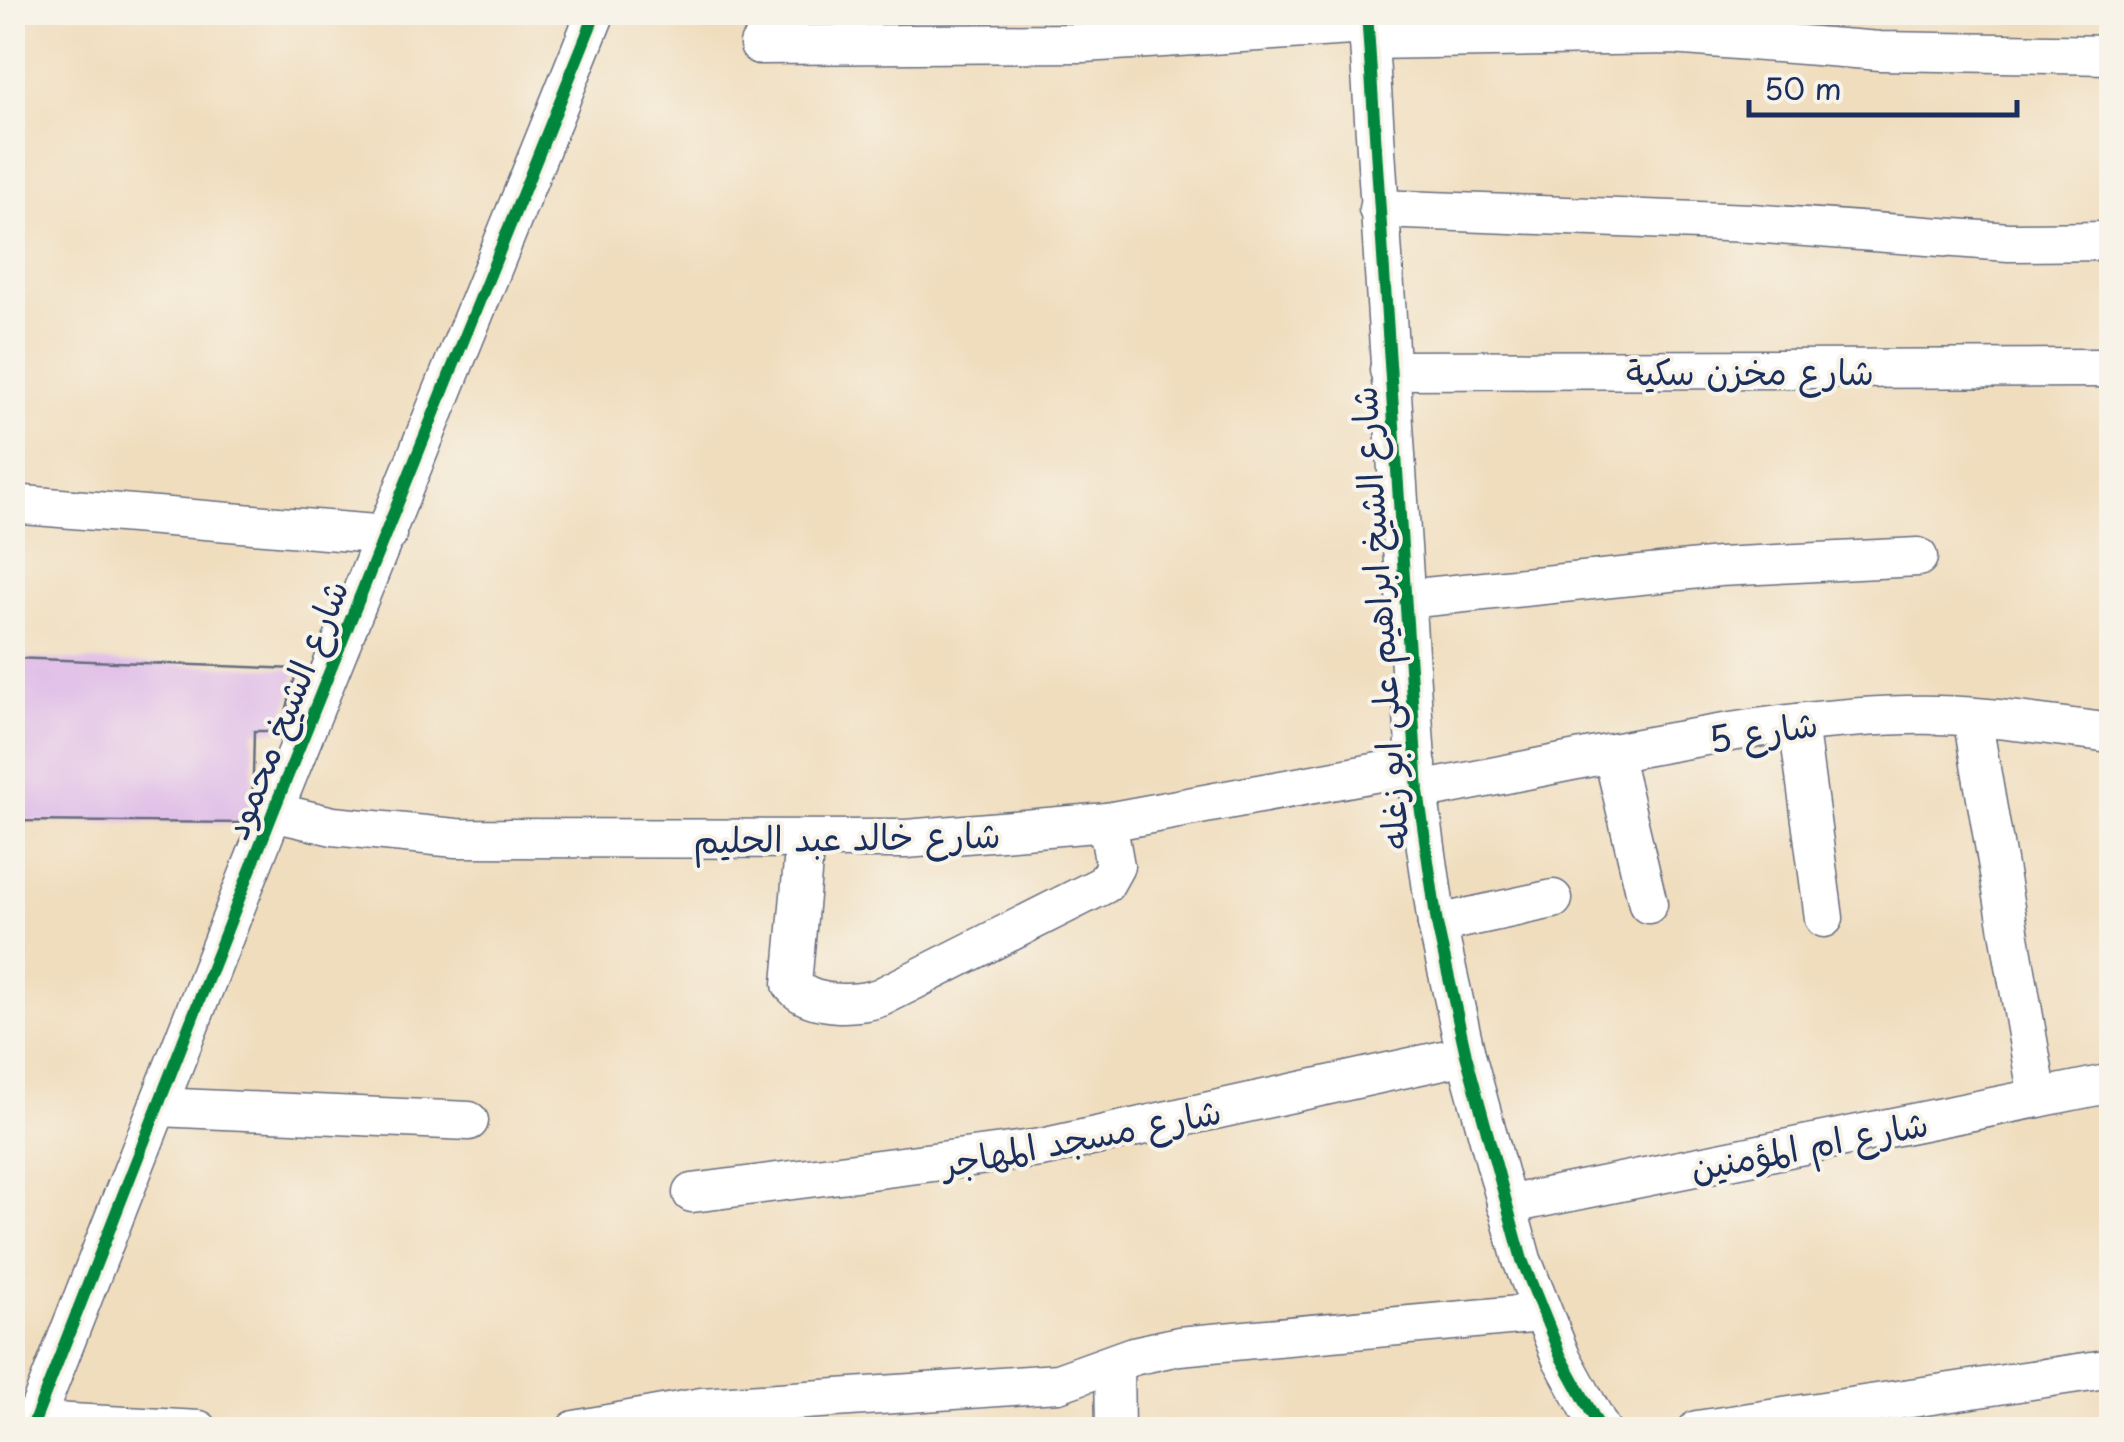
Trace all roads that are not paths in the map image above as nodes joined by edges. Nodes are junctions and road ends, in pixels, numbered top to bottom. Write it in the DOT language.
graph roads {
  1 [pos="596,12"];
  2 [pos="1367,26"];
  3 [pos="759,45"];
  4 [pos="2112,55"];
  5 [pos="1378,209"];
  6 [pos="2112,242"];
  7 [pos="2112,368"];
  8 [pos="1389,370"];
  9 [pos="12,504"];
  10 [pos="387,534"];
  11 [pos="1918,557"];
  12 [pos="1406,599"];
  13 [pos="1972,718"];
  14 [pos="1798,723"];
  15 [pos="2112,732"];
  16 [pos="1613,756"];
  17 [pos="1418,778"];
  18 [pos="273,812"];
  19 [pos="1107,822"];
  20 [pos="804,840"];
  21 [pos="1553,899"];
  22 [pos="1648,904"];
  23 [pos="1824,918"];
  24 [pos="1438,924"];
  25 [pos="1466,1055"];
  26 [pos="2112,1083"];
  27 [pos="2038,1098"];
  28 [pos="158,1107"];
  29 [pos="469,1121"];
  30 [pos="692,1193"];
  31 [pos="1506,1206"];
  32 [pos="1541,1313"];
  33 [pos="1114,1365"];
  34 [pos="2112,1368"];
  35 [pos="654,1422"];
  36 [pos="32,1426"];
  37 [pos="199,1430"];
  38 [pos="575,1430"];
  39 [pos="1115,1430"];
  40 [pos="1602,1430"];
  41 [pos="1697,1430"];
  1 -- 10 [label="street, شارع الشيخ محمود"];
  2 -- 3 [label="street"];
  2 -- 4 [label="street"];
  2 -- 5 [label="street, شارع الشيخ ابراهيم على ابو زغله"];
  5 -- 6 [label="street"];
  5 -- 8 [label="street, شارع الشيخ ابراهيم على ابو زغله"];
  7 -- 8 [label="street, شارع مخزن سكية"];
  8 -- 12 [label="street, شارع الشيخ ابراهيم على ابو زغله"];
  9 -- 10 [label="street"];
  10 -- 18 [label="street, شارع الشيخ محمود"];
  11 -- 12 [label="street"];
  12 -- 17 [label="street, شارع الشيخ ابراهيم على ابو زغله"];
  13 -- 14 [label="street, شارع 5"];
  13 -- 15 [label="street, شارع 5"];
  13 -- 27 [label="street"];
  14 -- 16 [label="street, شارع 5"];
  14 -- 23 [label="street"];
  16 -- 17 [label="street, شارع 5"];
  16 -- 22 [label="street"];
  17 -- 19 [label="street, شارع خالد عبد الحليم"];
  17 -- 24 [label="street, شارع الشيخ ابراهيم على ابو زغله"];
  18 -- 20 [label="street, شارع خالد عبد الحليم"];
  18 -- 28 [label="street, شارع الشيخ محمود"];
  19 -- 20 [label="street, شارع خالد عبد الحليم"];
  19 -- 20 [label="street"];
  21 -- 24 [label="street"];
  24 -- 25 [label="street, شارع الشيخ ابراهيم على ابو زغله"];
  25 -- 30 [label="street, شارع مسجد المهاجر"];
  25 -- 31 [label="street, شارع الشيخ ابراهيم على ابو زغله"];
  26 -- 27 [label="street, شارع ام المؤمنين"];
  27 -- 31 [label="street, شارع ام المؤمنين"];
  28 -- 29 [label="street"];
  28 -- 36 [label="street, شارع الشيخ محمود"];
  31 -- 32 [label="street, شارع الشيخ ابراهيم على ابو زغله"];
  32 -- 33 [label="street"];
  32 -- 40 [label="street, شارع الشيخ ابراهيم على ابو زغله"];
  33 -- 35 [label="street"];
  33 -- 39 [label="street"];
  34 -- 41 [label="street"];
  35 -- 38 [label="street"];
  36 -- 37 [label="street"];
}
